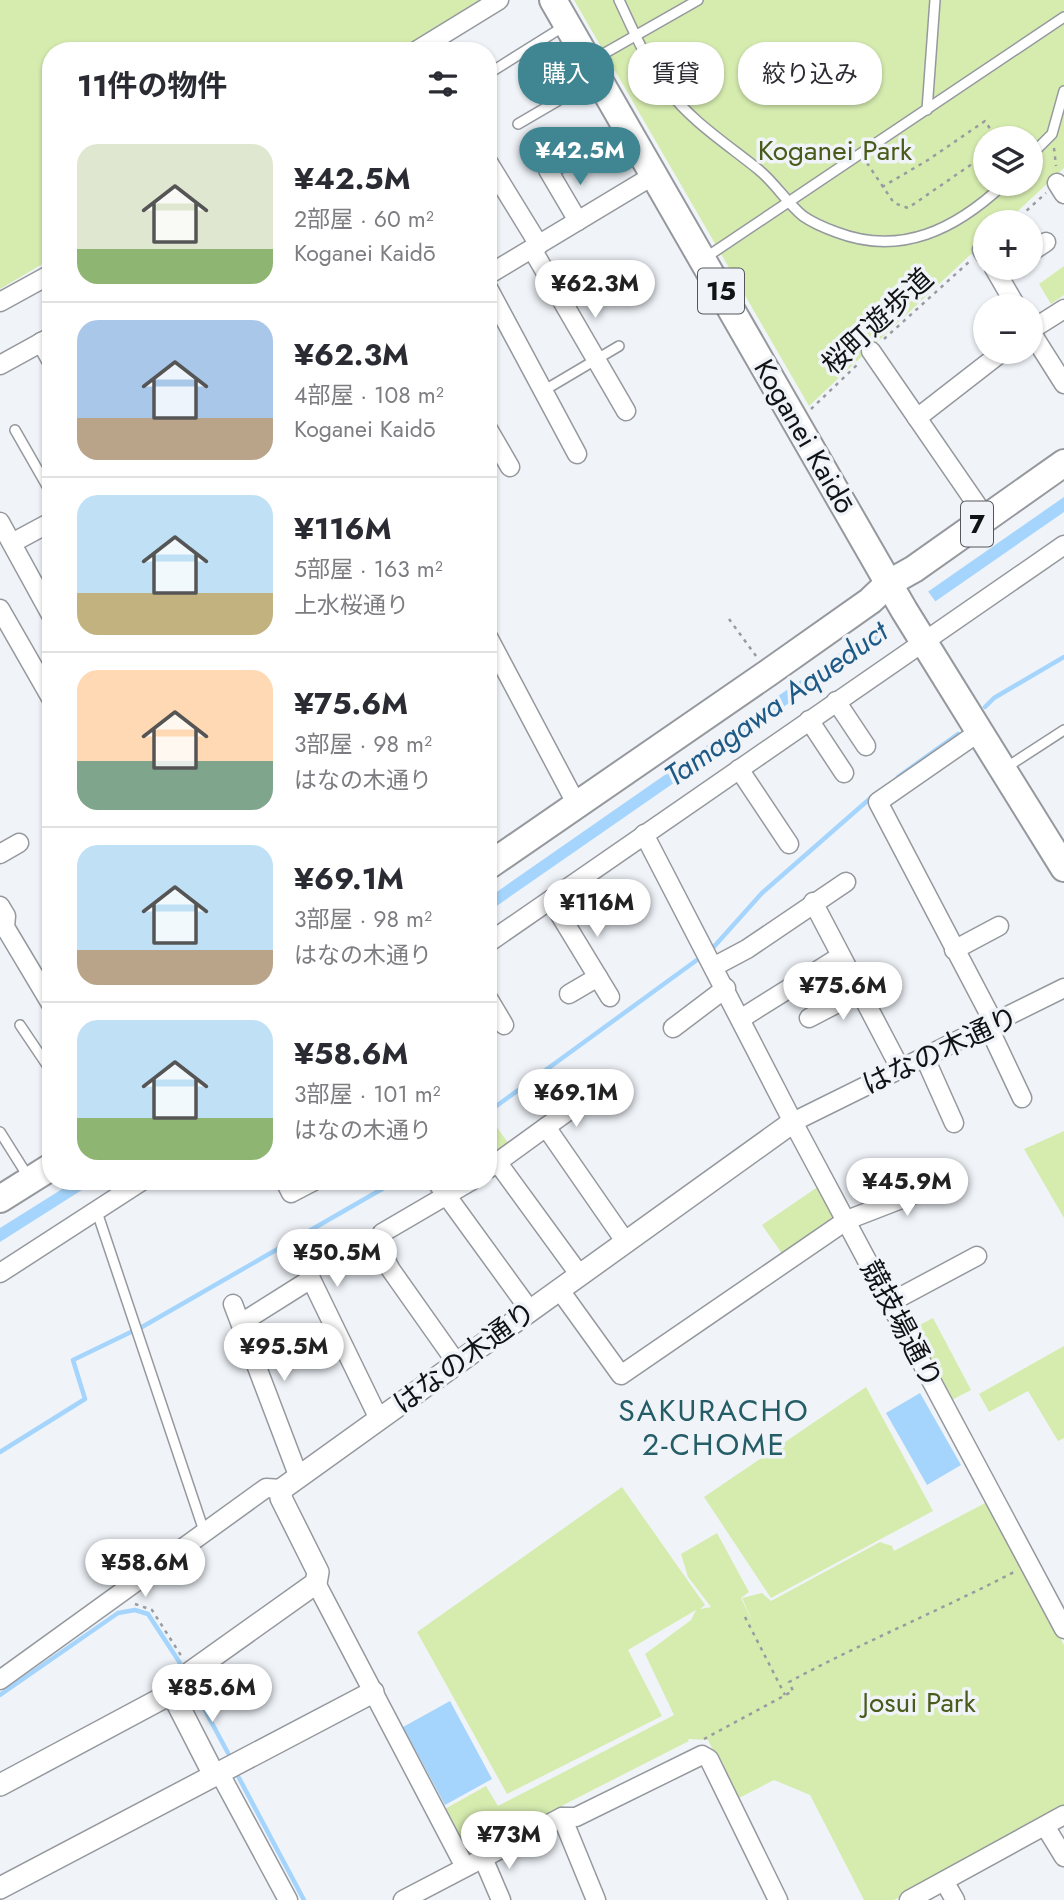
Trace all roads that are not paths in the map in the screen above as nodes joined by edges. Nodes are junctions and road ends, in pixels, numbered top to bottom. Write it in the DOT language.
graph roads {
  1 [pos="499,0"];
  2 [pos="553,0"];
  3 [pos="619,0"];
  4 [pos="698,0"];
  5 [pos="935,0"];
  6 [pos="1064,18"];
  7 [pos="567,24"];
  8 [pos="636,35"];
  9 [pos="431,42"];
  10 [pos="578,42"];
  11 [pos="614,53"];
  12 [pos="497,68"];
  13 [pos="1064,91"];
  14 [pos="614,104"];
  15 [pos="544,105"];
  16 [pos="927,110"];
  17 [pos="518,124"];
  18 [pos="1043,143"];
  19 [pos="581,152"];
  20 [pos="654,175"];
  21 [pos="497,178"];
  22 [pos="988,196"];
  23 [pos="790,200"];
  24 [pos="578,221"];
  25 [pos="535,247"];
  26 [pos="703,259"];
  27 [pos="497,270"];
  28 [pos="42,279"];
  29 [pos="0,302"];
  30 [pos="497,305"];
  31 [pos="1064,309"];
  32 [pos="1043,323"];
  33 [pos="42,341"];
  34 [pos="619,346"];
  35 [pos="1043,350"];
  36 [pos="871,351"];
  37 [pos="596,360"];
  38 [pos="987,364"];
  39 [pos="0,365"];
  40 [pos="1064,384"];
  41 [pos="543,391"];
  42 [pos="626,411"];
  43 [pos="917,418"];
  44 [pos="15,430"];
  45 [pos="497,445"];
  46 [pos="577,454"];
  47 [pos="1064,463"];
  48 [pos="510,467"];
  49 [pos="42,477"];
  50 [pos="986,518"];
  51 [pos="0,522"];
  52 [pos="42,527"];
  53 [pos="12,542"];
  54 [pos="1064,545"];
  55 [pos="889,583"];
  56 [pos="42,584"];
  57 [pos="0,609"];
  58 [pos="923,642"];
  59 [pos="497,654"];
  60 [pos="42,682"];
  61 [pos="836,701"];
  62 [pos="809,720"];
  63 [pos="1064,730"];
  64 [pos="979,732"];
  65 [pos="866,746"];
  66 [pos="738,768"];
  67 [pos="1003,770"];
  68 [pos="844,773"];
  69 [pos="577,805"];
  70 [pos="644,834"];
  71 [pos="19,843"];
  72 [pos="789,844"];
  73 [pos="0,854"];
  74 [pos="497,860"];
  75 [pos="1064,868"];
  76 [pos="846,881"];
  77 [pos="551,900"];
  78 [pos="813,902"];
  79 [pos="0,906"];
  80 [pos="999,926"];
  81 [pos="497,937"];
  82 [pos="954,950"];
  83 [pos="841,956"];
  84 [pos="711,958"];
  85 [pos="598,977"];
  86 [pos="726,988"];
  87 [pos="1064,988"];
  88 [pos="42,989"];
  89 [pos="859,992"];
  90 [pos="569,994"];
  91 [pos="610,997"];
  92 [pos="497,1014"];
  93 [pos="742,1018"];
  94 [pos="808,1018"];
  95 [pos="20,1025"];
  96 [pos="991,1025"];
  97 [pos="504,1026"];
  98 [pos="673,1027"];
  99 [pos="924,1056"];
  100 [pos="42,1058"];
  101 [pos="900,1068"];
  102 [pos="1022,1098"];
  103 [pos="582,1101"];
  104 [pos="793,1122"];
  105 [pos="954,1123"];
  106 [pos="546,1128"];
  107 [pos="0,1132"];
  108 [pos="497,1163"];
  109 [pos="497,1171"];
  110 [pos="40,1173"];
  111 [pos="953,1179"];
  112 [pos="129,1190"];
  113 [pos="442,1190"];
  114 [pos="458,1190"];
  115 [pos="447,1198"];
  116 [pos="0,1199"];
  117 [pos="97,1212"];
  118 [pos="848,1220"];
  119 [pos="625,1241"];
  120 [pos="977,1256"];
  121 [pos="0,1273"];
  122 [pos="579,1274"];
  123 [pos="559,1289"];
  124 [pos="891,1303"];
  125 [pos="233,1304"];
  126 [pos="529,1309"];
  127 [pos="240,1323"];
  128 [pos="456,1362"];
  129 [pos="379,1419"];
  130 [pos="290,1482"];
  131 [pos="204,1531"];
  132 [pos="316,1583"];
  133 [pos="1063,1625"];
  134 [pos="0,1681"];
  135 [pos="373,1692"];
  136 [pos="172,1693"];
  137 [pos="217,1774"];
  138 [pos="0,1785"];
  139 [pos="1064,1815"];
  140 [pos="562,1817"];
  141 [pos="1045,1826"];
  142 [pos="1064,1857"];
  143 [pos="482,1858"];
  144 [pos="465,1867"];
  145 [pos="944,1881"];
  146 [pos="0,1888"];
  147 [pos="283,1899"];
  148 [pos="403,1900"];
  149 [pos="501,1900"];
  150 [pos="596,1900"];
  151 [pos="778,1900"];
  152 [pos="909,1900"];
  153 [pos="955,1900"];
  1 -- 9 [label="street"];
  2 -- 7 [label="main road, Koganei Kaidō / 15"];
  3 -- 8 [label="lane"];
  4 -- 8 [label="lane"];
  5 -- 16 [label="lane"];
  6 -- 16 [label="lane"];
  7 -- 10 [label="main road, Koganei Kaidō / 15"];
  7 -- 12 [label="lane"];
  8 -- 11 [label="lane"];
  8 -- 23 [label="lane"];
  13 -- 18 [label="lane"];
  14 -- 20 [label="main road, Koganei Kaidō / 15"];
  15 -- 17 [label="lane"];
  16 -- 23 [label="lane"];
  19 -- 24 [label="street"];
  20 -- 24 [label="street"];
  20 -- 26 [label="main road, Koganei Kaidō / 15"];
  21 -- 25 [label="street"];
  22 -- 23 [label="lane"];
  23 -- 26 [label="lane"];
  24 -- 25 [label="street"];
  25 -- 27 [label="street"];
  25 -- 37 [label="street"];
  26 -- 55 [label="main road, Koganei Kaidō / 15"];
  28 -- 29 [label="street"];
  30 -- 41 [label="street"];
  31 -- 32 [label="street"];
  33 -- 39 [label="street"];
  34 -- 37 [label="lane"];
  35 -- 40 [label="street"];
  36 -- 43 [label="street"];
  37 -- 41 [label="lane"];
  37 -- 42 [label="street"];
  38 -- 43 [label="street"];
  41 -- 46 [label="street"];
  43 -- 50 [label="street"];
  44 -- 49 [label="lane"];
  45 -- 48 [label="street"];
  47 -- 50 [label="main road, 7"];
  50 -- 55 [label="main road, 7"];
  51 -- 53 [label="street"];
  52 -- 53 [label="street"];
  53 -- 56 [label="street"];
  54 -- 58 [label="street"];
  55 -- 58 [label="main road, Koganei Kaidō / 15"];
  55 -- 69 [label="main road, 7"];
  57 -- 60 [label="street"];
  58 -- 61 [label="street"];
  58 -- 64 [label="main road, Koganei Kaidō / 15"];
  59 -- 69 [label="street"];
  61 -- 62 [label="street"];
  61 -- 65 [label="street"];
  62 -- 66 [label="street"];
  62 -- 68 [label="street"];
  63 -- 67 [label="lane"];
  64 -- 67 [label="main road, Koganei Kaidō / 15"];
  64 -- 82 [label="street"];
  66 -- 70 [label="street"];
  66 -- 72 [label="street"];
  67 -- 75 [label="main road, Koganei Kaidō / 15"];
  69 -- 74 [label="main road, 7"];
  70 -- 77 [label="street"];
  70 -- 84 [label="street, 競技場通り"];
  71 -- 73 [label="street"];
  76 -- 78 [label="street"];
  77 -- 81 [label="street"];
  77 -- 85 [label="street"];
  78 -- 83 [label="street"];
  78 -- 84 [label="street"];
  79 -- 88 [label="street"];
  80 -- 82 [label="street"];
  82 -- 96 [label="street"];
  83 -- 89 [label="street"];
  83 -- 93 [label="street"];
  84 -- 86 [label="street, 競技場通り"];
  85 -- 90 [label="street"];
  85 -- 91 [label="street"];
  86 -- 93 [label="street, 競技場通り"];
  86 -- 98 [label="street"];
  87 -- 96 [label="street, はなの木通り"];
  89 -- 94 [label="street"];
  89 -- 101 [label="street"];
  92 -- 97 [label="street"];
  93 -- 104 [label="street, 競技場通り"];
  95 -- 100 [label="lane"];
  96 -- 99 [label="street, はなの木通り"];
  96 -- 102 [label="street"];
  99 -- 101 [label="street, はなの木通り"];
  99 -- 105 [label="street"];
  101 -- 104 [label="street, はなの木通り"];
  103 -- 106 [label="street"];
  104 -- 118 [label="street, 競技場通り"];
  104 -- 119 [label="street, はなの木通り"];
  106 -- 108 [label="street"];
  106 -- 119 [label="street"];
  107 -- 110 [label="lane"];
  109 -- 122 [label="street"];
  110 -- 116 [label="main road"];
  111 -- 118 [label="street"];
  112 -- 117 [label="street"];
  113 -- 115 [label="street"];
  114 -- 115 [label="street"];
  115 -- 126 [label="street"];
  115 -- 128 [label="street"];
  117 -- 121 [label="street"];
  117 -- 131 [label="lane"];
  118 -- 123 [label="street"];
  118 -- 124 [label="street, 競技場通り"];
  119 -- 122 [label="street, はなの木通り"];
  120 -- 124 [label="street"];
  122 -- 123 [label="street, はなの木通り"];
  123 -- 126 [label="street, はなの木通り"];
  124 -- 133 [label="street, 競技場通り"];
  125 -- 127 [label="street"];
  126 -- 128 [label="street, はなの木通り"];
  127 -- 129 [label="street"];
  127 -- 130 [label="street"];
  128 -- 129 [label="street, はなの木通り"];
  129 -- 130 [label="street, はなの木通り"];
  130 -- 131 [label="street"];
  130 -- 132 [label="street"];
  131 -- 134 [label="street"];
  132 -- 135 [label="street"];
  132 -- 136 [label="street"];
  135 -- 137 [label="street"];
  135 -- 144 [label="street"];
  136 -- 137 [label="street"];
  136 -- 138 [label="street"];
  137 -- 146 [label="street"];
  137 -- 147 [label="street"];
  139 -- 141 [label="street"];
  140 -- 143 [label="street"];
  140 -- 150 [label="street"];
  140 -- 151 [label="street"];
  141 -- 142 [label="street"];
  141 -- 145 [label="street"];
  143 -- 144 [label="street"];
  143 -- 149 [label="street"];
  144 -- 148 [label="street"];
  145 -- 152 [label="street"];
  145 -- 153 [label="street"];
}
